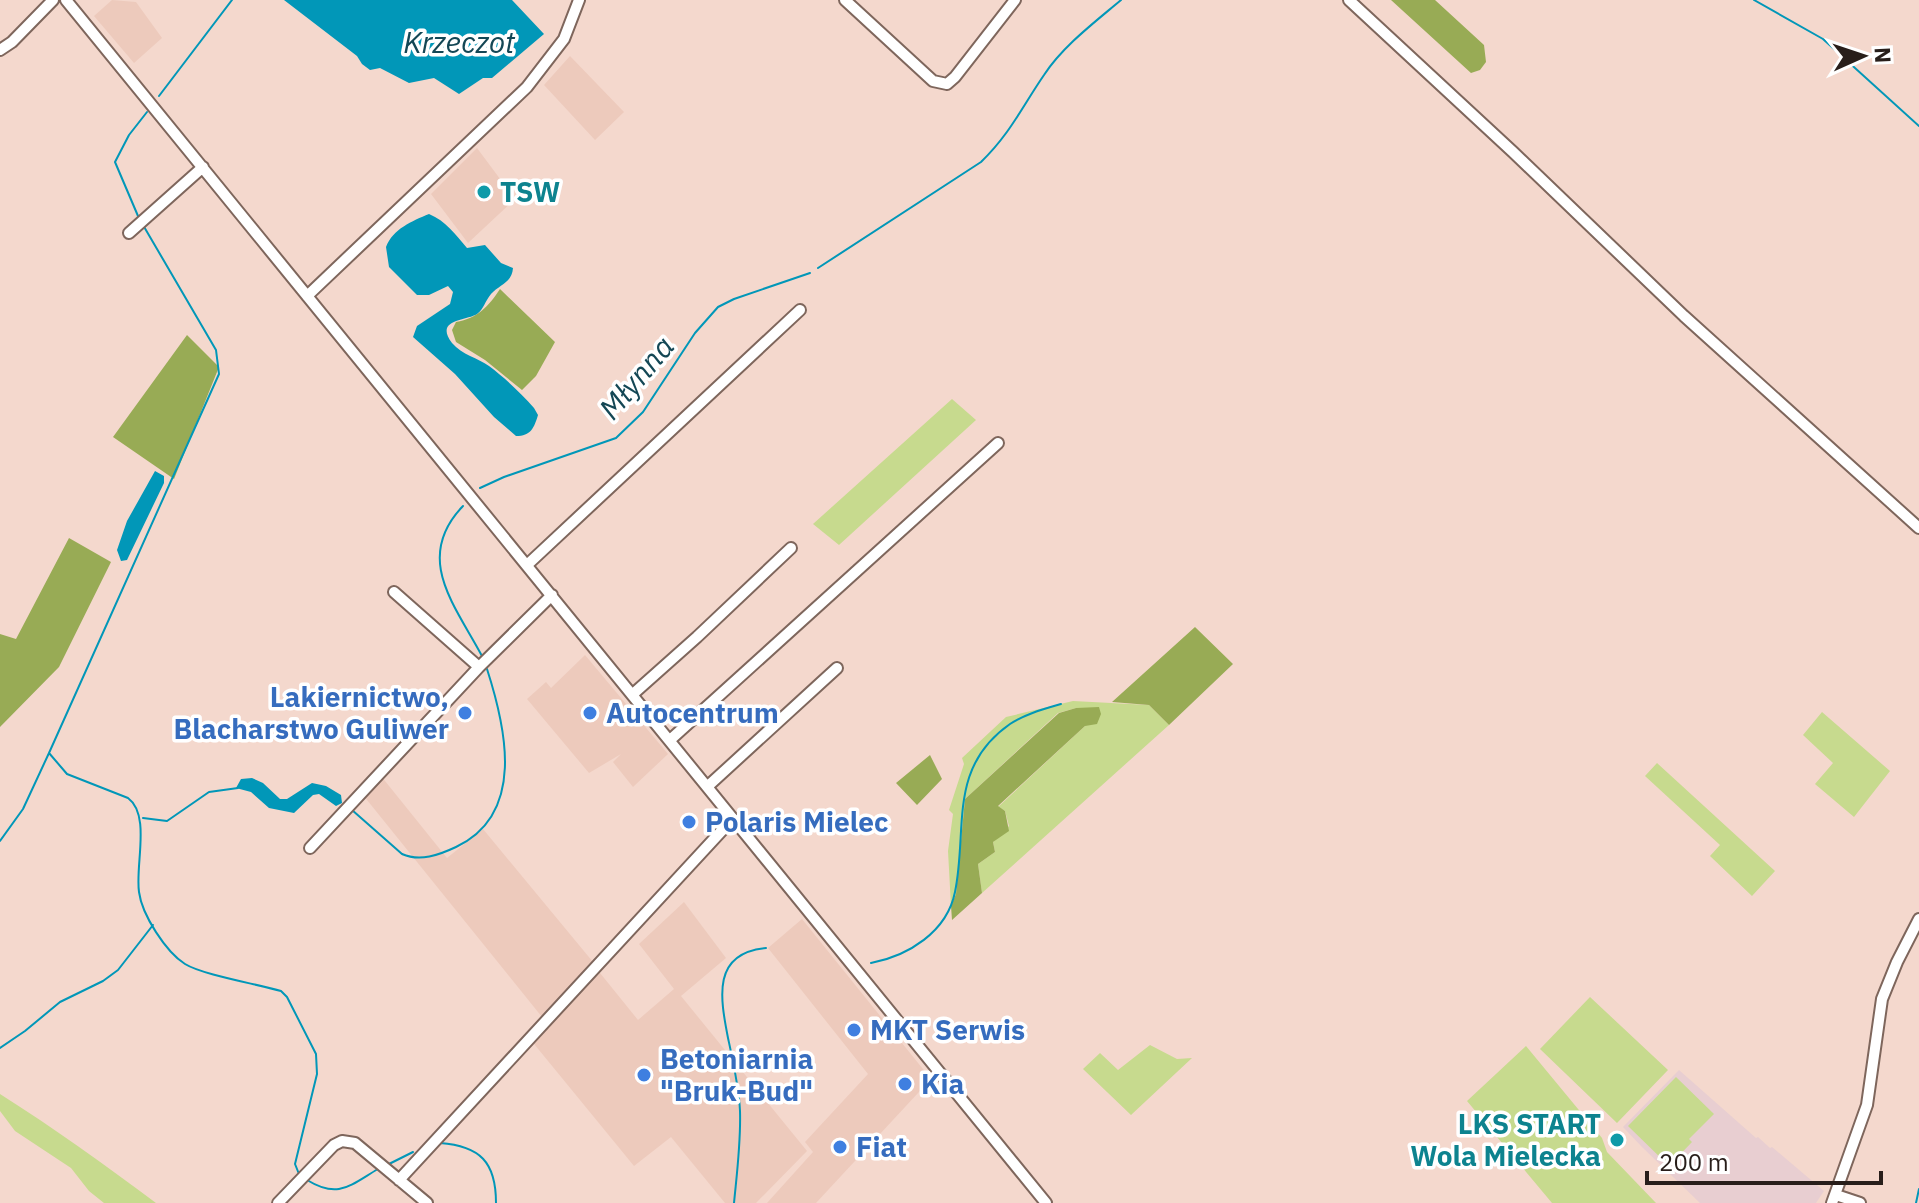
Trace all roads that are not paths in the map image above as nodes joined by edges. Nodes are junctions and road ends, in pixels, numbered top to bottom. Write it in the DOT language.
graph roads {
  1 [pos="53,0"];
  2 [pos="66,0"];
  3 [pos="579,0"];
  4 [pos="845,0"];
  5 [pos="1015,0"];
  6 [pos="1349,0"];
  7 [pos="0,50"];
  8 [pos="136,84"];
  9 [pos="126,95"];
  10 [pos="203,167"];
  11 [pos="129,233"];
  12 [pos="307,296"];
  13 [pos="800,310"];
  14 [pos="998,443"];
  15 [pos="1919,528"];
  16 [pos="791,548"];
  17 [pos="527,565"];
  18 [pos="394,592"];
  19 [pos="552,595"];
  20 [pos="479,667"];
  21 [pos="837,668"];
  22 [pos="633,694"];
  23 [pos="670,740"];
  24 [pos="708,786"];
  25 [pos="735,820"];
  26 [pos="310,848"];
  27 [pos="1919,919"];
  28 [pos="399,1180"];
  29 [pos="1834,1199"];
  30 [pos="278,1203"];
  31 [pos="427,1203"];
  32 [pos="1046,1203"];
  33 [pos="1860,1203"];
  1 -- 7 [label="street"];
  2 -- 8 [label="street"];
  3 -- 12 [label="street"];
  4 -- 5 [label="street"];
  6 -- 15 [label="street"];
  8 -- 9 [label="street"];
  8 -- 10 [label="street"];
  10 -- 11 [label="street"];
  10 -- 12 [label="street"];
  12 -- 17 [label="street"];
  13 -- 17 [label="street"];
  14 -- 23 [label="street"];
  16 -- 22 [label="street"];
  17 -- 19 [label="street"];
  18 -- 20 [label="street"];
  19 -- 20 [label="street"];
  19 -- 22 [label="street"];
  20 -- 26 [label="street"];
  21 -- 24 [label="street"];
  22 -- 23 [label="street"];
  23 -- 24 [label="street"];
  24 -- 25 [label="street"];
  25 -- 28 [label="street"];
  25 -- 32 [label="street"];
  27 -- 29 [label="street"];
  28 -- 30 [label="street"];
  28 -- 31 [label="street"];
  29 -- 33 [label="street"];
}
